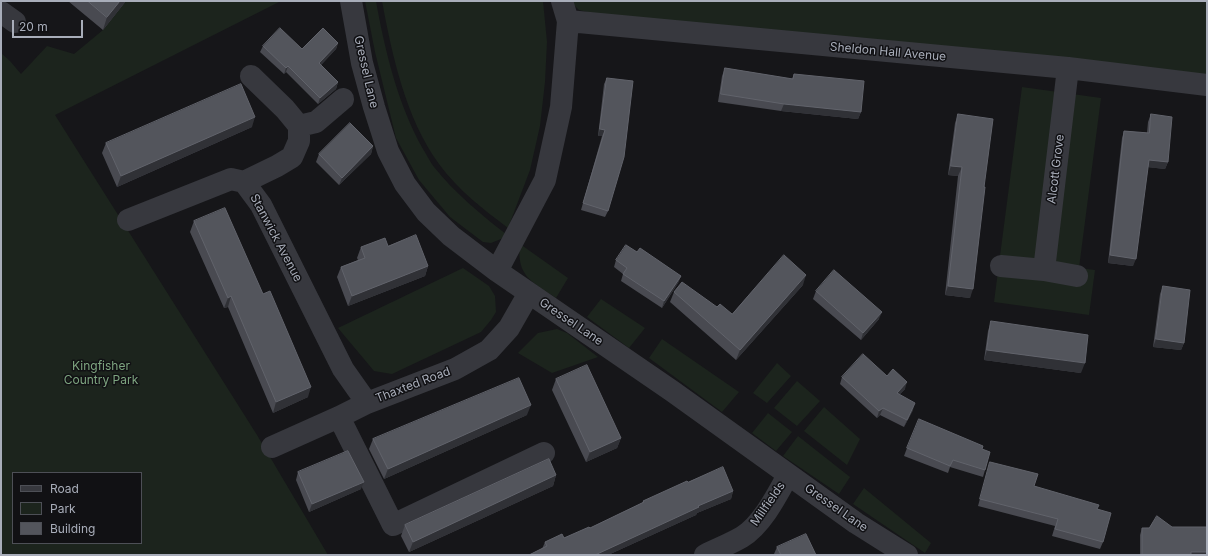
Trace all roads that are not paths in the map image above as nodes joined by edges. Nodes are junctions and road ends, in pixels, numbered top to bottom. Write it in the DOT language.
graph roads {
  1 [pos="351,1"];
  2 [pos="565,11"];
  3 [pos="1068,68"];
  4 [pos="251,76"];
  5 [pos="1207,85"];
  6 [pos="344,98"];
  7 [pos="299,126"];
  8 [pos="244,182"];
  9 [pos="128,220"];
  10 [pos="1001,266"];
  11 [pos="1044,270"];
  12 [pos="497,271"];
  13 [pos="1077,276"];
  14 [pos="529,293"];
  15 [pos="367,403"];
  16 [pos="339,417"];
  17 [pos="272,447"];
  18 [pos="544,453"];
  19 [pos="788,475"];
  20 [pos="705,555"];
  21 [pos="907,555"];
  1 -- 12 [label="street, Gressel Lane"];
  2 -- 3 [label="street, Sheldon Hall Avenue"];
  2 -- 12 [label="street"];
  3 -- 5 [label="street, Sheldon Hall Avenue"];
  3 -- 11 [label="street, Alcott Grove"];
  4 -- 7 [label="street"];
  6 -- 7 [label="street"];
  7 -- 8 [label="street"];
  8 -- 9 [label="street, Stanwick Avenue"];
  8 -- 15 [label="street, Stanwick Avenue"];
  10 -- 11 [label="street"];
  11 -- 13 [label="street"];
  12 -- 14 [label="street, Gressel Lane"];
  14 -- 15 [label="street, Thaxted Road"];
  14 -- 19 [label="street, Gressel Lane"];
  15 -- 16 [label="street, Thaxted Road"];
  16 -- 17 [label="street, Thaxted Road"];
  16 -- 18 [label="street"];
  19 -- 20 [label="street, Millfields"];
  19 -- 21 [label="street, Gressel Lane"];
}
